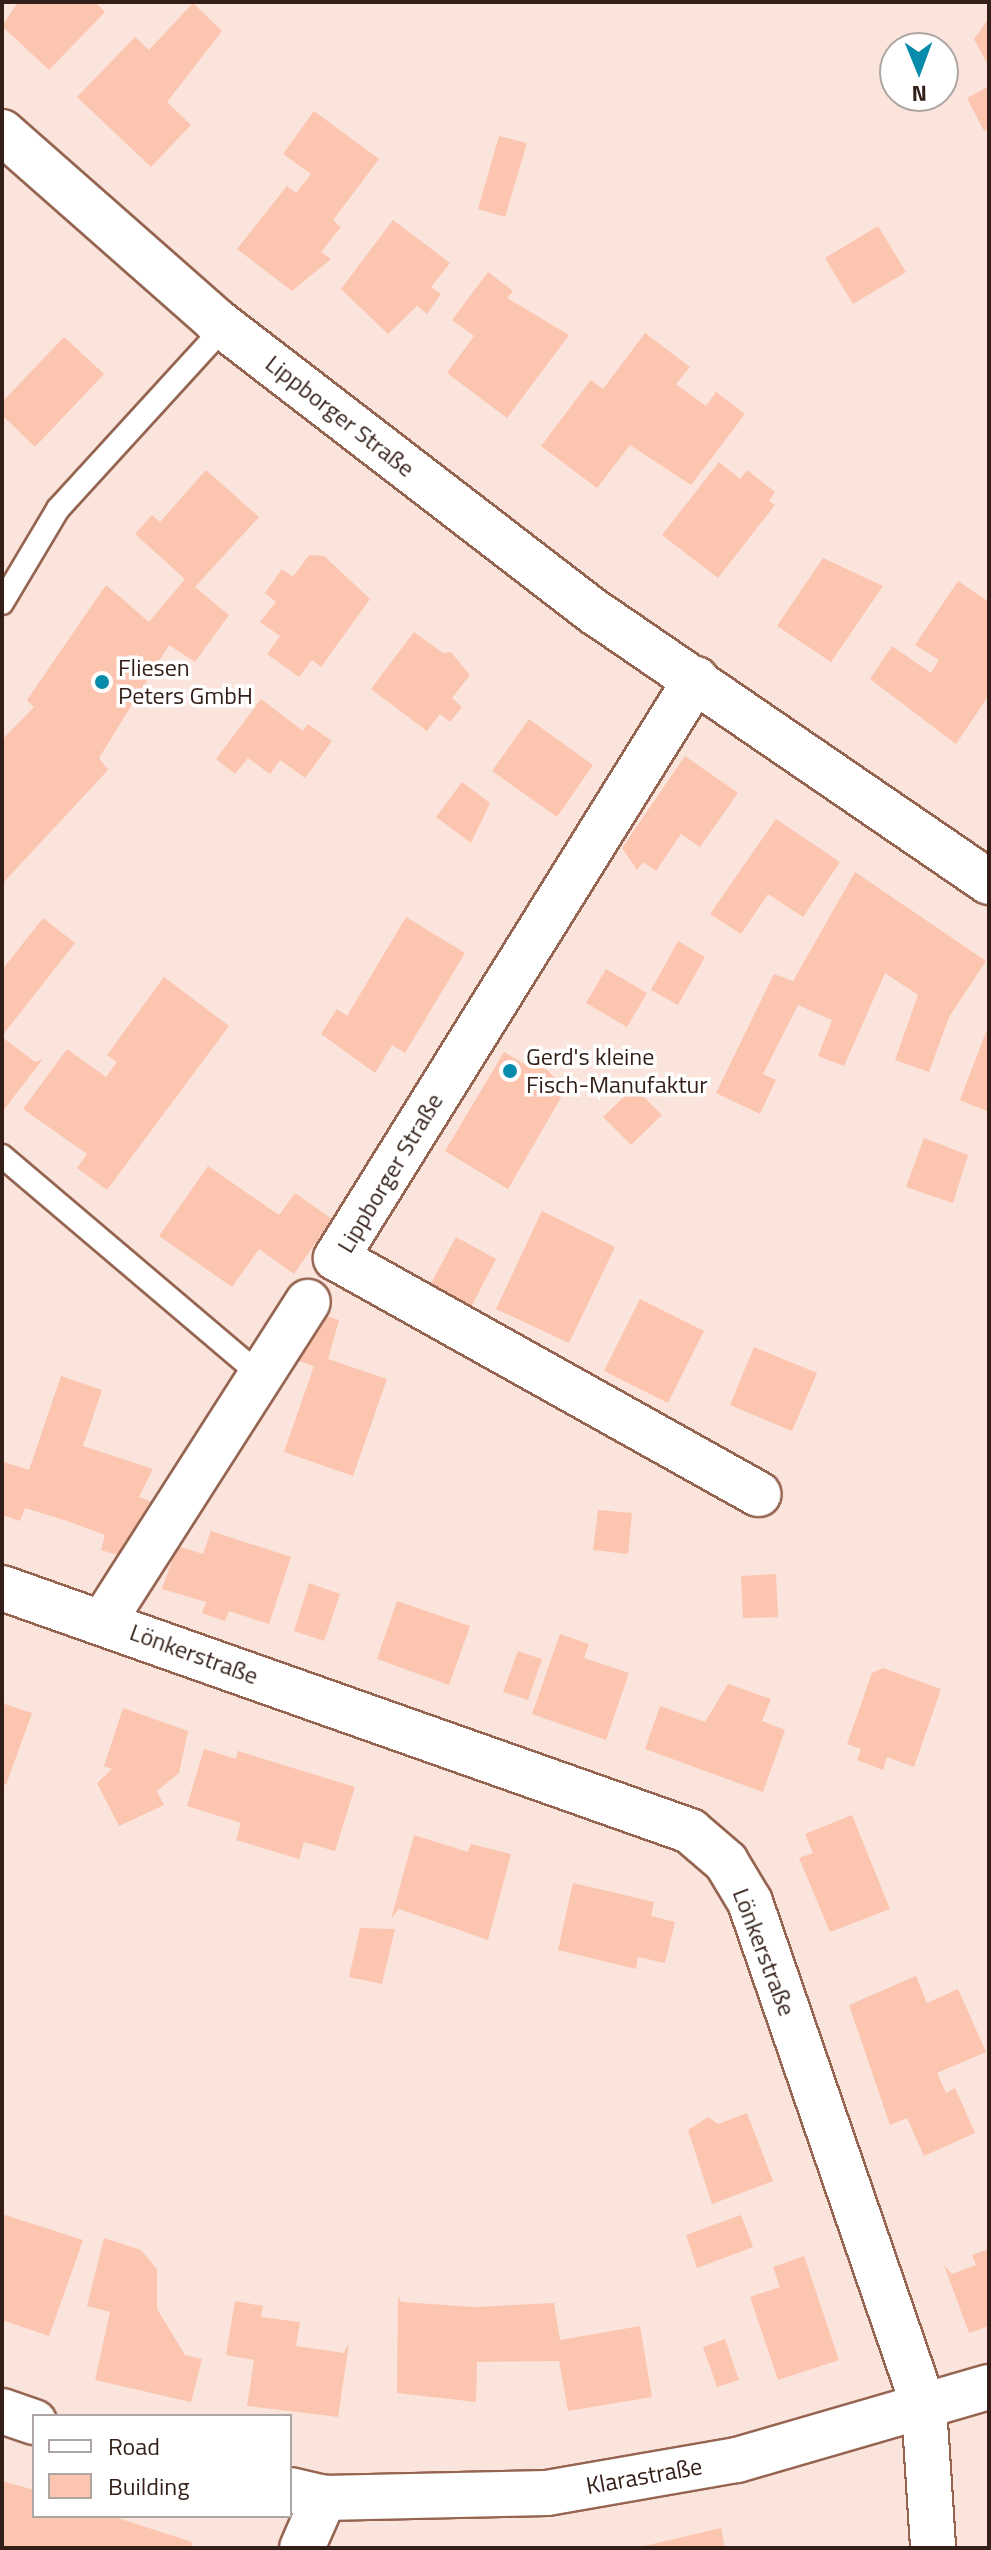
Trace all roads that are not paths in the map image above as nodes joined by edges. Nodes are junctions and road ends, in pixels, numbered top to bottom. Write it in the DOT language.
graph roads {
  1 [pos="2,132"];
  2 [pos="224,327"];
  3 [pos="2,603"];
  4 [pos="696,679"];
  5 [pos="989,882"];
  6 [pos="2,1156"];
  7 [pos="308,1302"];
  8 [pos="261,1376"];
  9 [pos="758,1494"];
  10 [pos="2,1588"];
  11 [pos="103,1622"];
  12 [pos="989,2387"];
  13 [pos="924,2407"];
  14 [pos="2,2411"];
  15 [pos="32,2421"];
  16 [pos="307,2494"];
  17 [pos="302,2548"];
  18 [pos="933,2548"];
  1 -- 2 [label="street, Lippborger Straße"];
  2 -- 3 [label="lane"];
  2 -- 4 [label="street, Lippborger Straße"];
  4 -- 5 [label="street, Lippborger Straße"];
  4 -- 9 [label="street, Lippborger Straße"];
  6 -- 8 [label="lane"];
  7 -- 8 [label="street, Lönkerstraße"];
  8 -- 11 [label="street, Lönkerstraße"];
  10 -- 11 [label="street, Lönkerstraße"];
  11 -- 13 [label="street, Lönkerstraße"];
  12 -- 13 [label="street, Klarastraße"];
  13 -- 16 [label="street, Klarastraße"];
  13 -- 18 [label="street, Lönkerstraße"];
  14 -- 15 [label="street"];
  16 -- 17 [label="street"];
}
